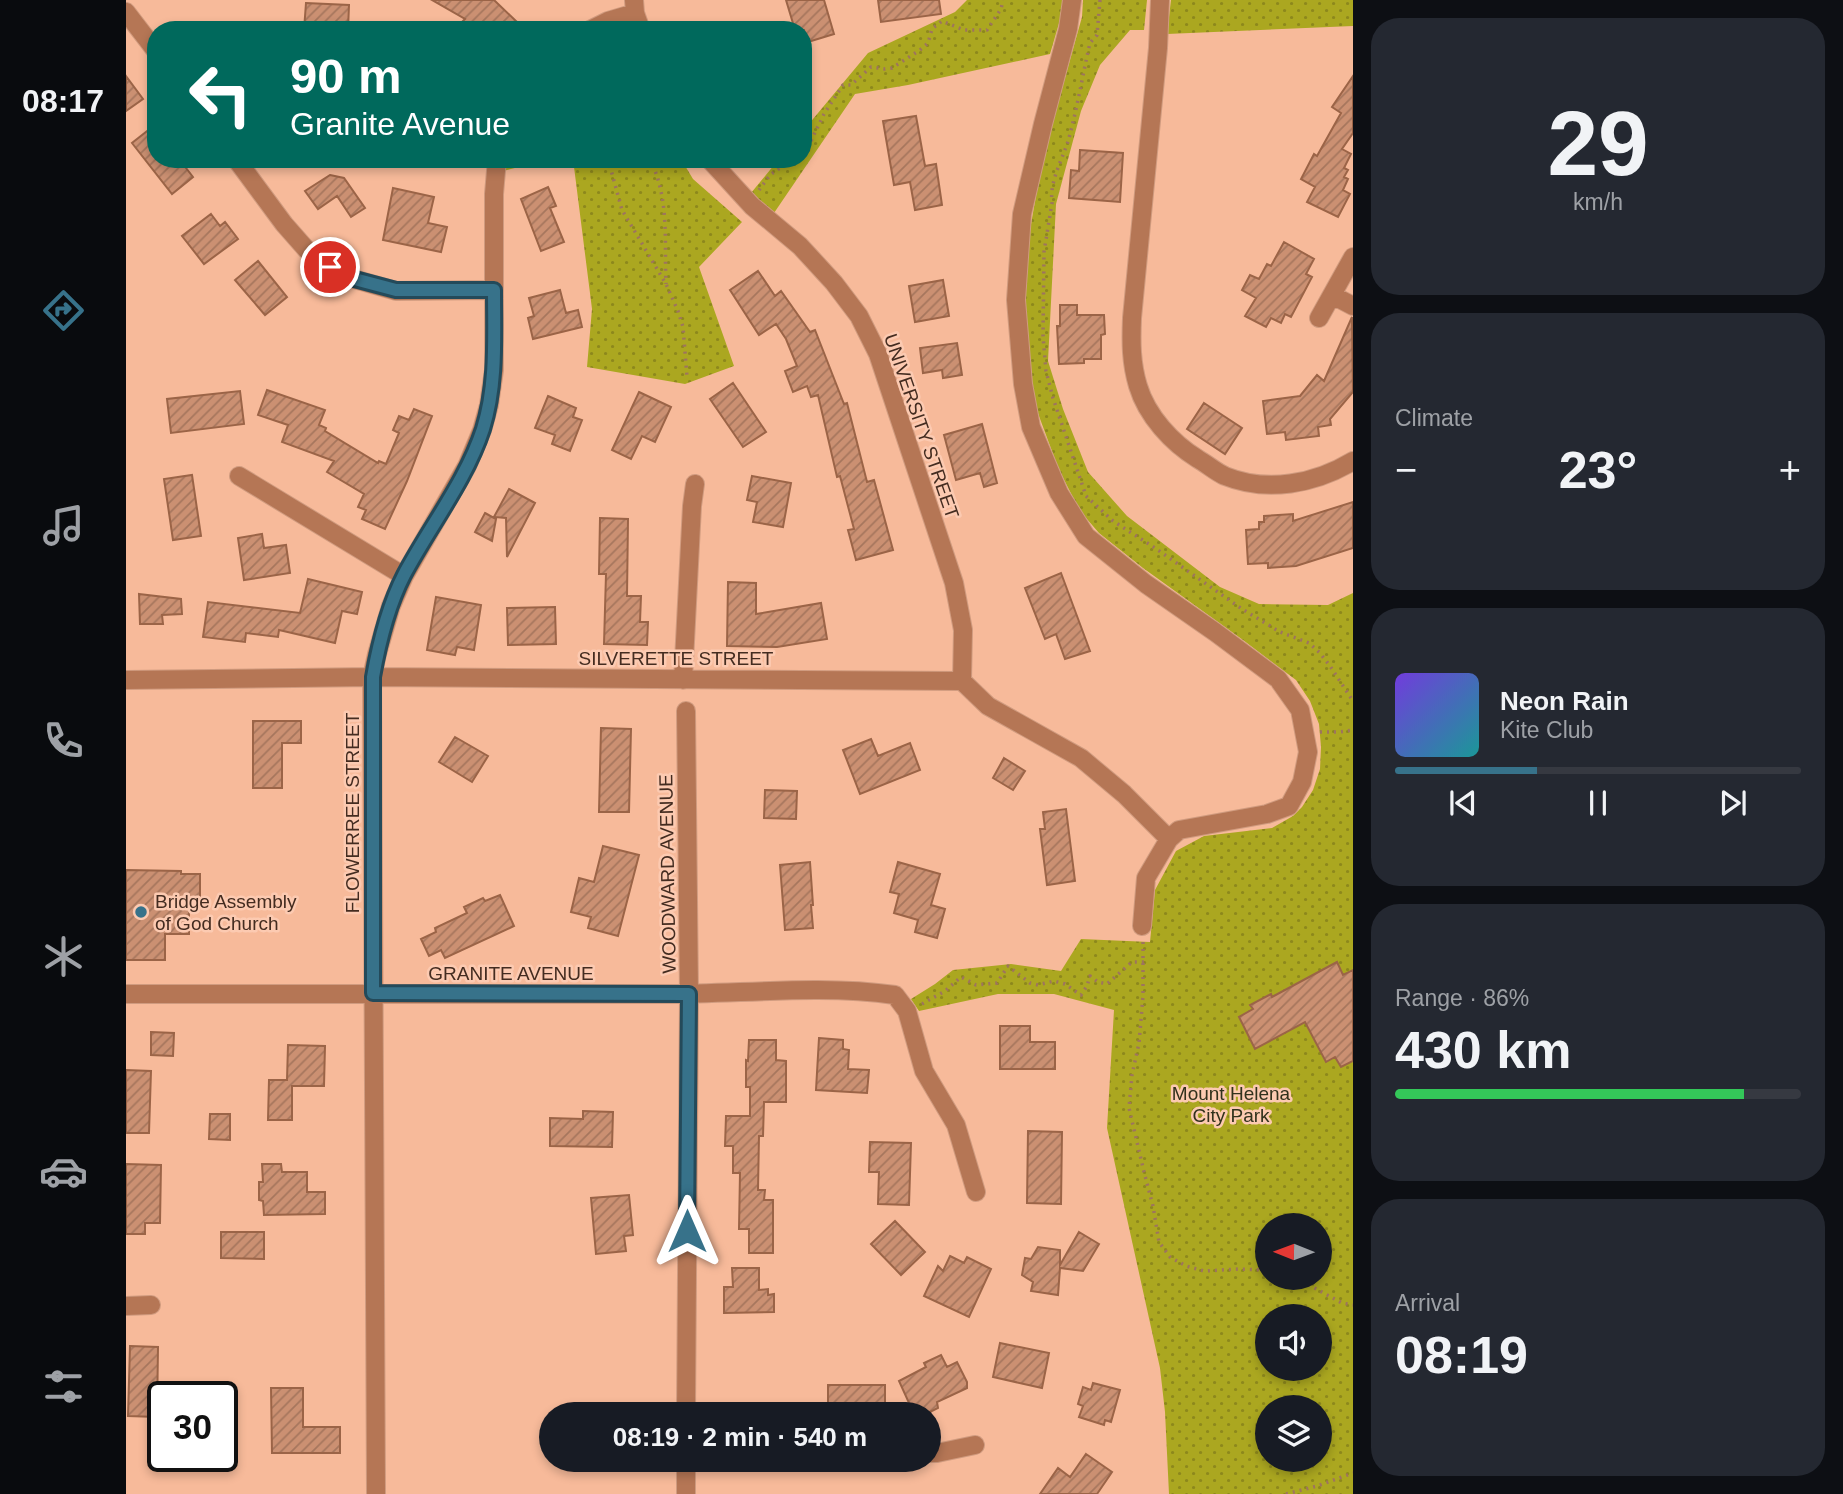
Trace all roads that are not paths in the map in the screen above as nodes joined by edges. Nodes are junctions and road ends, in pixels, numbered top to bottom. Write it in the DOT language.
graph roads {
  1 [pos="1072,0"];
  2 [pos="1160,0"];
  3 [pos="126,12"];
  4 [pos="637,14"];
  5 [pos="608,21"];
  6 [pos="147,39"];
  7 [pos="243,168"];
  8 [pos="496,168"];
  9 [pos="717,168"];
  10 [pos="1353,257"];
  11 [pos="494,290"];
  12 [pos="1332,295"];
  13 [pos="1353,306"];
  14 [pos="1319,318"];
  15 [pos="1353,461"];
  16 [pos="239,476"];
  17 [pos="695,484"];
  18 [pos="404,576"];
  19 [pos="373,677"];
  20 [pos="126,680"];
  21 [pos="683,680"];
  22 [pos="962,681"];
  23 [pos="686,711"];
  24 [pos="1169,839"];
  25 [pos="1142,926"];
  26 [pos="373,993"];
  27 [pos="126,994"];
  28 [pos="689,994"];
  29 [pos="976,1192"];
  30 [pos="151,1305"];
  31 [pos="126,1306"];
  32 [pos="686,1402"];
  33 [pos="975,1444"];
  34 [pos="941,1452"];
  35 [pos="686,1472"];
  36 [pos="376,1494"];
  37 [pos="685,1494"];
  1 -- 24 [label="street"];
  2 -- 15 [label="street"];
  3 -- 6 [label="street"];
  4 -- 5 [label="street"];
  7 -- 11 [label="street"];
  8 -- 11 [label="street, FLOWERREE STREET"];
  9 -- 22 [label="street, UNIVERSITY STREET"];
  10 -- 12 [label="street"];
  11 -- 18 [label="street, FLOWERREE STREET"];
  12 -- 13 [label="street"];
  12 -- 14 [label="street"];
  16 -- 18 [label="street"];
  17 -- 21 [label="street"];
  18 -- 19 [label="street, FLOWERREE STREET"];
  19 -- 20 [label="street, SILVERETTE STREET"];
  19 -- 21 [label="street, SILVERETTE STREET"];
  19 -- 26 [label="street, FLOWERREE STREET"];
  21 -- 22 [label="street, SILVERETTE STREET"];
  22 -- 24 [label="street"];
  23 -- 28 [label="street, WOODWARD AVENUE"];
  24 -- 25 [label="street"];
  26 -- 27 [label="street, GRANITE AVENUE"];
  26 -- 28 [label="street, GRANITE AVENUE"];
  26 -- 36 [label="street, FLOWERREE STREET"];
  28 -- 29 [label="street, GRANITE AVENUE"];
  28 -- 32 [label="street, WOODWARD AVENUE"];
  30 -- 31 [label="street"];
  33 -- 34 [label="street"];
  35 -- 37 [label="street"];
}
